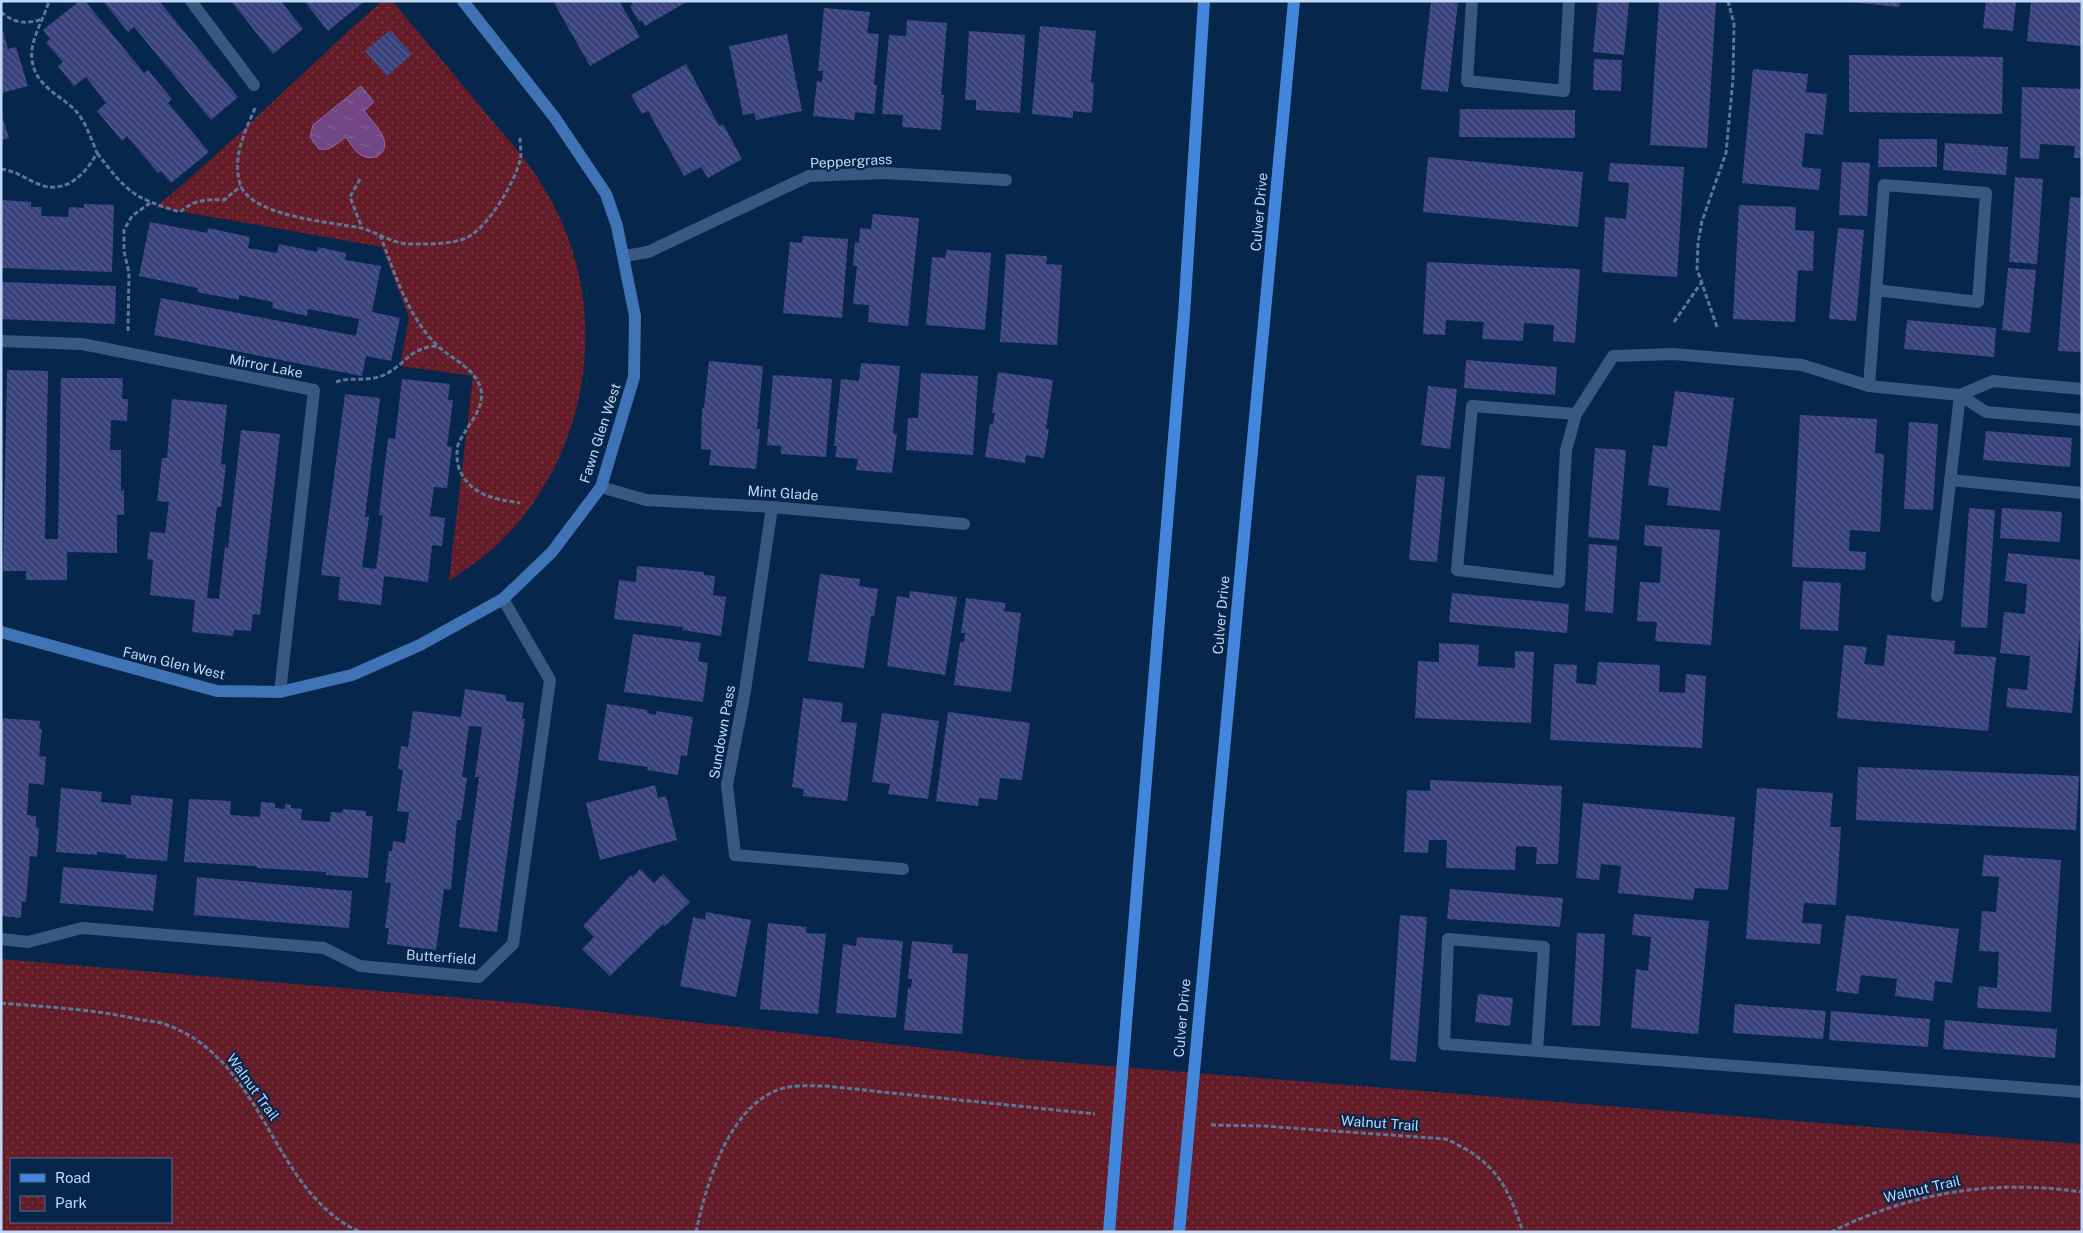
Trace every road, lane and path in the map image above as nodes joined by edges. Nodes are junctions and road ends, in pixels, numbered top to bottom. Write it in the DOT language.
graph roads {
  1 [pos="49,1"];
  2 [pos="190,1"];
  3 [pos="463,1"];
  4 [pos="1204,1"];
  5 [pos="1294,1"];
  6 [pos="1472,1"];
  7 [pos="1569,1"];
  8 [pos="1728,1"];
  9 [pos="1,12"];
  10 [pos="44,19"];
  11 [pos="254,85"];
  12 [pos="520,138"];
  13 [pos="97,153"];
  14 [pos="1,169"];
  15 [pos="360,179"];
  16 [pos="1006,180"];
  17 [pos="241,186"];
  18 [pos="150,203"];
  19 [pos="362,228"];
  20 [pos="380,235"];
  21 [pos="625,256"];
  22 [pos="1701,282"];
  23 [pos="1876,290"];
  24 [pos="1674,322"];
  25 [pos="1716,327"];
  26 [pos="1,341"];
  27 [pos="438,346"];
  28 [pos="127,353"];
  29 [pos="1869,386"];
  30 [pos="2082,389"];
  31 [pos="314,390"];
  32 [pos="1960,395"];
  33 [pos="1576,414"];
  34 [pos="2082,420"];
  35 [pos="1950,480"];
  36 [pos="601,487"];
  37 [pos="2082,492"];
  38 [pos="520,502"];
  39 [pos="772,507"];
  40 [pos="964,524"];
  41 [pos="1936,596"];
  42 [pos="503,599"];
  43 [pos="1,632"];
  44 [pos="280,692"];
  45 [pos="903,869"];
  46 [pos="1,939"];
  47 [pos="1,1003"];
  48 [pos="1537,1052"];
  49 [pos="2082,1092"];
  50 [pos="1118,1116"];
  51 [pos="1187,1125"];
  52 [pos="2082,1192"];
  53 [pos="360,1232"];
  54 [pos="696,1232"];
  55 [pos="1109,1232"];
  56 [pos="1179,1232"];
  57 [pos="1523,1232"];
  58 [pos="1831,1232"];
  1 -- 10 [label="path"];
  2 -- 11 [label="street"];
  3 -- 21 [label="street, Fawn Glen West"];
  4 -- 50 [label="main road"];
  5 -- 51 [label="main road, Culver Drive"];
  6 -- 7 [label="street"];
  8 -- 22 [label="path"];
  9 -- 10 [label="path"];
  10 -- 13 [label="path"];
  11 -- 17 [label="path"];
  12 -- 20 [label="path"];
  13 -- 14 [label="path"];
  13 -- 18 [label="path"];
  15 -- 19 [label="path"];
  16 -- 21 [label="street, Peppergrass"];
  17 -- 18 [label="path"];
  17 -- 19 [label="path"];
  18 -- 28 [label="path"];
  19 -- 20 [label="path"];
  20 -- 27 [label="path"];
  21 -- 36 [label="street, Fawn Glen West"];
  22 -- 24 [label="path"];
  22 -- 25 [label="path"];
  23 -- 23 [label="street"];
  23 -- 29 [label="street"];
  26 -- 28 [label="street, Mirror Lake"];
  27 -- 31 [label="path"];
  27 -- 38 [label="path"];
  28 -- 31 [label="street, Mirror Lake"];
  29 -- 32 [label="street"];
  29 -- 33 [label="street"];
  30 -- 32 [label="street"];
  31 -- 44 [label="street, Mirror Lake"];
  32 -- 34 [label="street"];
  32 -- 35 [label="street"];
  33 -- 33 [label="street"];
  35 -- 37 [label="street"];
  35 -- 41 [label="street"];
  36 -- 39 [label="street, Mint Glade"];
  36 -- 42 [label="street, Fawn Glen West"];
  39 -- 40 [label="street, Mint Glade"];
  39 -- 45 [label="street, Sundown Pass"];
  42 -- 44 [label="street, Fawn Glen West"];
  42 -- 46 [label="street, Butterfield"];
  43 -- 44 [label="street, Fawn Glen West"];
  47 -- 53 [label="path, Walnut Trail"];
  48 -- 48 [label="street"];
  48 -- 49 [label="street"];
  50 -- 54 [label="path"];
  50 -- 55 [label="main road"];
  51 -- 56 [label="main road, Culver Drive"];
  51 -- 57 [label="path, Walnut Trail"];
  52 -- 58 [label="path, Walnut Trail"];
}
